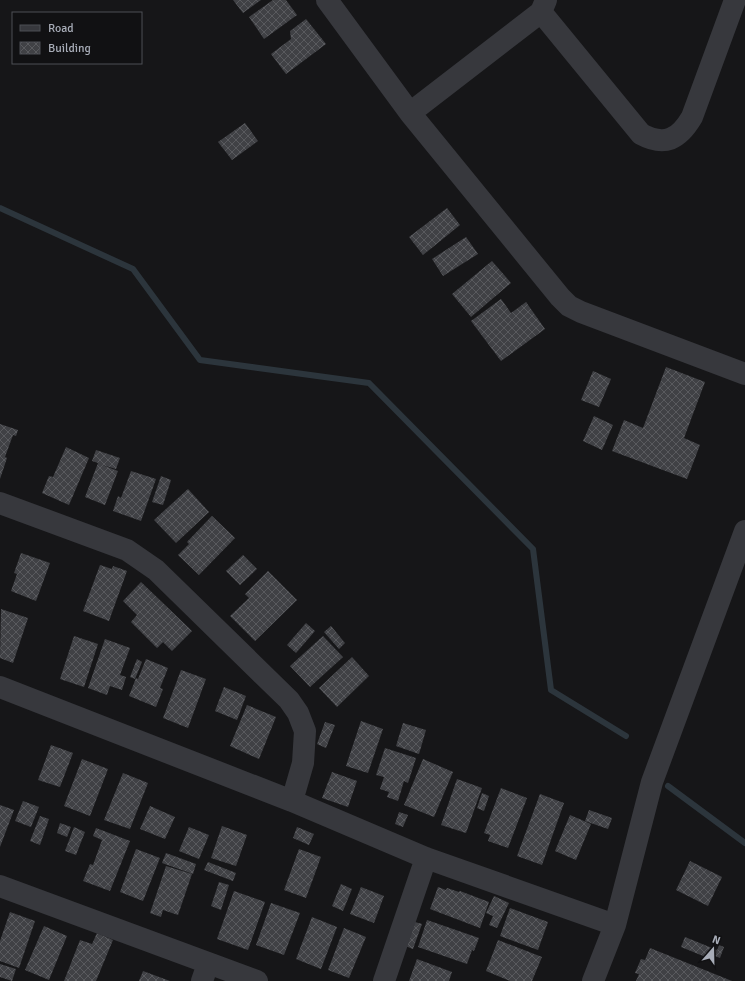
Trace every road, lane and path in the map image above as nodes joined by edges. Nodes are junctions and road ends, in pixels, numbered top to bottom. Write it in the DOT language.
graph roads {
  1 [pos="327,0"];
  2 [pos="735,0"];
  3 [pos="544,6"];
  4 [pos="410,113"];
  5 [pos="745,374"];
  6 [pos="0,503"];
  7 [pos="745,531"];
  8 [pos="740,561"];
  9 [pos="0,687"];
  10 [pos="292,801"];
  11 [pos="426,858"];
  12 [pos="0,886"];
  13 [pos="615,925"];
  14 [pos="205,972"];
  15 [pos="257,981"];
  16 [pos="384,981"];
  17 [pos="593,981"];
  1 -- 4 [label="street"];
  2 -- 3 [label="street"];
  3 -- 4 [label="street"];
  4 -- 5 [label="street"];
  6 -- 10 [label="street"];
  7 -- 8 [label="street"];
  8 -- 13 [label="street"];
  9 -- 10 [label="street"];
  10 -- 11 [label="street"];
  11 -- 13 [label="street"];
  11 -- 16 [label="street"];
  12 -- 14 [label="street"];
  13 -- 17 [label="street"];
  14 -- 15 [label="street"];
}
